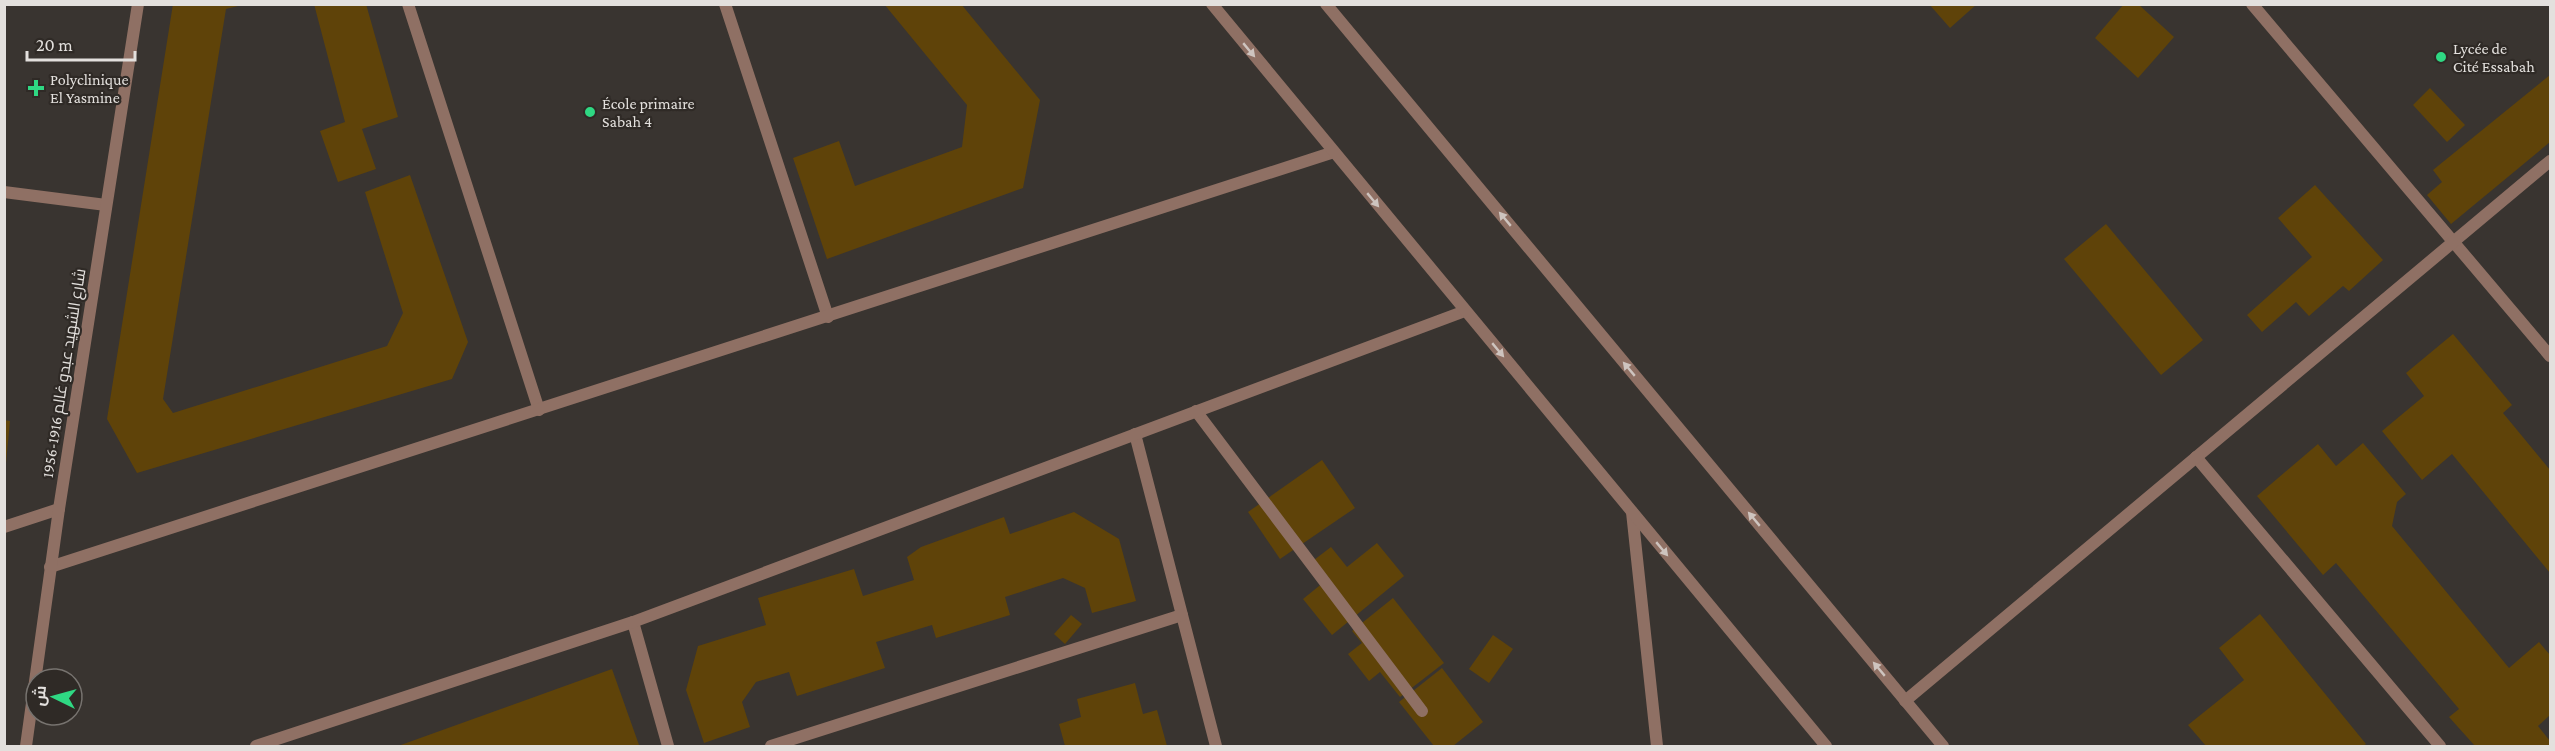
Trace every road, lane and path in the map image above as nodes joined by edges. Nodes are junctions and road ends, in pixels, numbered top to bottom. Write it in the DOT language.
graph roads {
  1 [pos="138,4"];
  2 [pos="408,4"];
  3 [pos="725,4"];
  4 [pos="1212,4"];
  5 [pos="1326,4"];
  6 [pos="2252,4"];
  7 [pos="1334,152"];
  8 [pos="2550,161"];
  9 [pos="4,192"];
  10 [pos="106,205"];
  11 [pos="2453,242"];
  12 [pos="1465,311"];
  13 [pos="828,317"];
  14 [pos="2550,357"];
  15 [pos="539,410"];
  16 [pos="1196,411"];
  17 [pos="1135,434"];
  18 [pos="2196,457"];
  19 [pos="59,509"];
  20 [pos="1632,512"];
  21 [pos="4,527"];
  22 [pos="50,567"];
  23 [pos="1182,615"];
  24 [pos="633,622"];
  25 [pos="1905,701"];
  26 [pos="1422,711"];
  27 [pos="26,747"];
  28 [pos="256,747"];
  29 [pos="668,747"];
  30 [pos="771,747"];
  31 [pos="1216,747"];
  32 [pos="1657,747"];
  33 [pos="1826,747"];
  34 [pos="1943,747"];
  35 [pos="2440,747"];
  1 -- 10 [label="street, شارع الشهيد عبدو غالم 1916-1956"];
  2 -- 15 [label="street"];
  3 -- 13 [label="street"];
  4 -- 7 [label="street, one-way"];
  25 -- 5 [label="street, one-way"];
  6 -- 11 [label="street"];
  7 -- 12 [label="street, one-way"];
  7 -- 13 [label="street"];
  8 -- 11 [label="street"];
  9 -- 10 [label="street"];
  10 -- 19 [label="street, شارع الشهيد عبدو غالم 1916-1956"];
  11 -- 14 [label="street"];
  11 -- 18 [label="street"];
  12 -- 16 [label="street"];
  12 -- 20 [label="street, one-way"];
  13 -- 15 [label="street"];
  15 -- 22 [label="street"];
  16 -- 17 [label="street"];
  16 -- 26 [label="street"];
  17 -- 23 [label="street"];
  17 -- 24 [label="street"];
  18 -- 25 [label="street"];
  18 -- 35 [label="street"];
  19 -- 21 [label="street"];
  19 -- 22 [label="street, شارع الشهيد عبدو غالم 1916-1956"];
  20 -- 32 [label="street"];
  20 -- 33 [label="street, one-way"];
  22 -- 27 [label="street, شارع الشهيد عبدو غالم 1916-1956"];
  23 -- 30 [label="street"];
  23 -- 31 [label="street"];
  24 -- 28 [label="street"];
  24 -- 29 [label="street"];
  25 -- 34 [label="street"];
}
